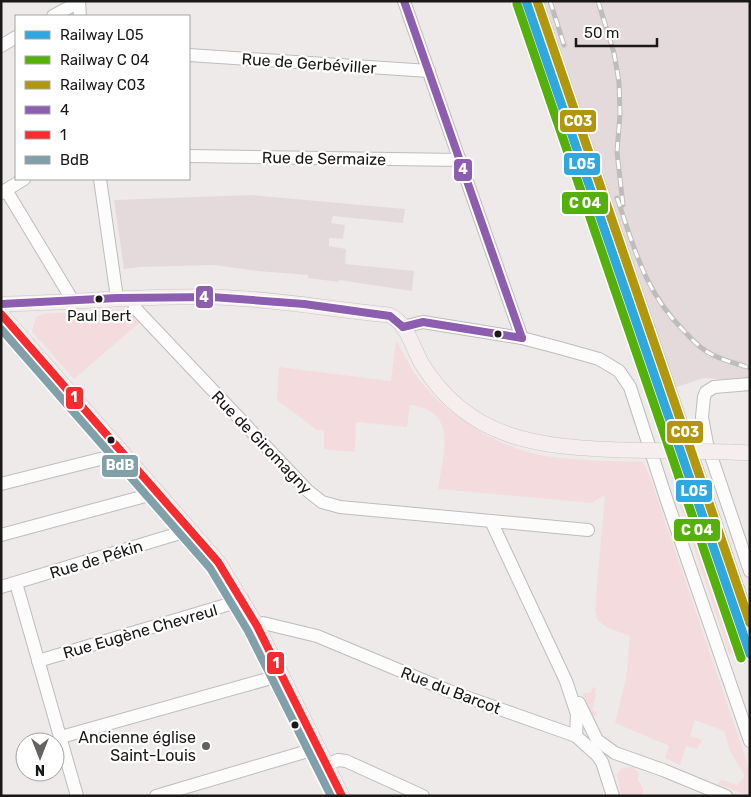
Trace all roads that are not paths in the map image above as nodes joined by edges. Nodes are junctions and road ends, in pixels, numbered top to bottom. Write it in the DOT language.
graph roads {
  1 [pos="404,1"];
  2 [pos="79,2"];
  3 [pos="55,15"];
  4 [pos="80,15"];
  5 [pos="15,38"];
  6 [pos="1,46"];
  7 [pos="190,55"];
  8 [pos="428,70"];
  9 [pos="190,156"];
  10 [pos="460,160"];
  11 [pos="22,180"];
  12 [pos="100,180"];
  13 [pos="4,191"];
  14 [pos="117,298"];
  15 [pos="134,298"];
  16 [pos="73,301"];
  17 [pos="1,304"];
  18 [pos="1,314"];
  19 [pos="403,327"];
  20 [pos="522,338"];
  21 [pos="750,384"];
  22 [pos="124,453"];
  23 [pos="750,453"];
  24 [pos="1,484"];
  25 [pos="157,492"];
  26 [pos="491,521"];
  27 [pos="190,530"];
  28 [pos="588,530"];
  29 [pos="1,535"];
  30 [pos="750,571"];
  31 [pos="16,583"];
  32 [pos="1,587"];
  33 [pos="243,600"];
  34 [pos="258,626"];
  35 [pos="38,661"];
  36 [pos="282,675"];
  37 [pos="566,681"];
  38 [pos="59,732"];
  39 [pos="592,732"];
  40 [pos="65,736"];
  41 [pos="576,736"];
  42 [pos="750,741"];
  43 [pos="318,748"];
  44 [pos="65,752"];
  45 [pos="615,753"];
  46 [pos="600,759"];
  47 [pos="326,765"];
  48 [pos="77,796"];
  49 [pos="156,796"];
  50 [pos="342,796"];
  51 [pos="423,796"];
  52 [pos="615,796"];
  53 [pos="726,796"];
  1 -- 8 [label="street"];
  2 -- 3 [label="street"];
  2 -- 4 [label="street"];
  5 -- 6 [label="street"];
  7 -- 8 [label="street, Rue de Gerbéviller"];
  8 -- 10 [label="street"];
  9 -- 10 [label="street, Rue de Sermaize"];
  10 -- 20 [label="street"];
  11 -- 13 [label="street"];
  12 -- 14 [label="street"];
  13 -- 16 [label="street"];
  14 -- 15 [label="main road"];
  14 -- 16 [label="main road"];
  15 -- 19 [label="main road"];
  15 -- 26 [label="street, Rue de Giromagny"];
  16 -- 17 [label="main road"];
  18 -- 22 [label="main road"];
  19 -- 20 [label="street"];
  19 -- 23 [label="main road, bridge"];
  20 -- 42 [label="street"];
  21 -- 30 [label="street"];
  22 -- 24 [label="street"];
  22 -- 25 [label="main road"];
  25 -- 27 [label="main road"];
  25 -- 29 [label="street"];
  26 -- 28 [label="street"];
  26 -- 37 [label="street"];
  27 -- 31 [label="street, Rue de Pékin"];
  27 -- 33 [label="main road"];
  31 -- 32 [label="street, Rue de Pékin"];
  31 -- 35 [label="street"];
  33 -- 34 [label="main road"];
  33 -- 35 [label="street, Rue Eugène Chevreul"];
  34 -- 36 [label="main road"];
  34 -- 41 [label="street, Rue du Barcot"];
  35 -- 38 [label="street"];
  36 -- 40 [label="street"];
  36 -- 43 [label="main road"];
  37 -- 39 [label="street"];
  37 -- 41 [label="street"];
  39 -- 41 [label="street"];
  39 -- 45 [label="street"];
  41 -- 46 [label="street, Rue du Barcot"];
  43 -- 47 [label="main road"];
  43 -- 49 [label="street"];
  44 -- 48 [label="street"];
  45 -- 46 [label="street"];
  45 -- 52 [label="street"];
  45 -- 53 [label="street"];
  46 -- 52 [label="street, Rue du Barcot"];
  47 -- 50 [label="main road"];
  47 -- 51 [label="street"];
}
